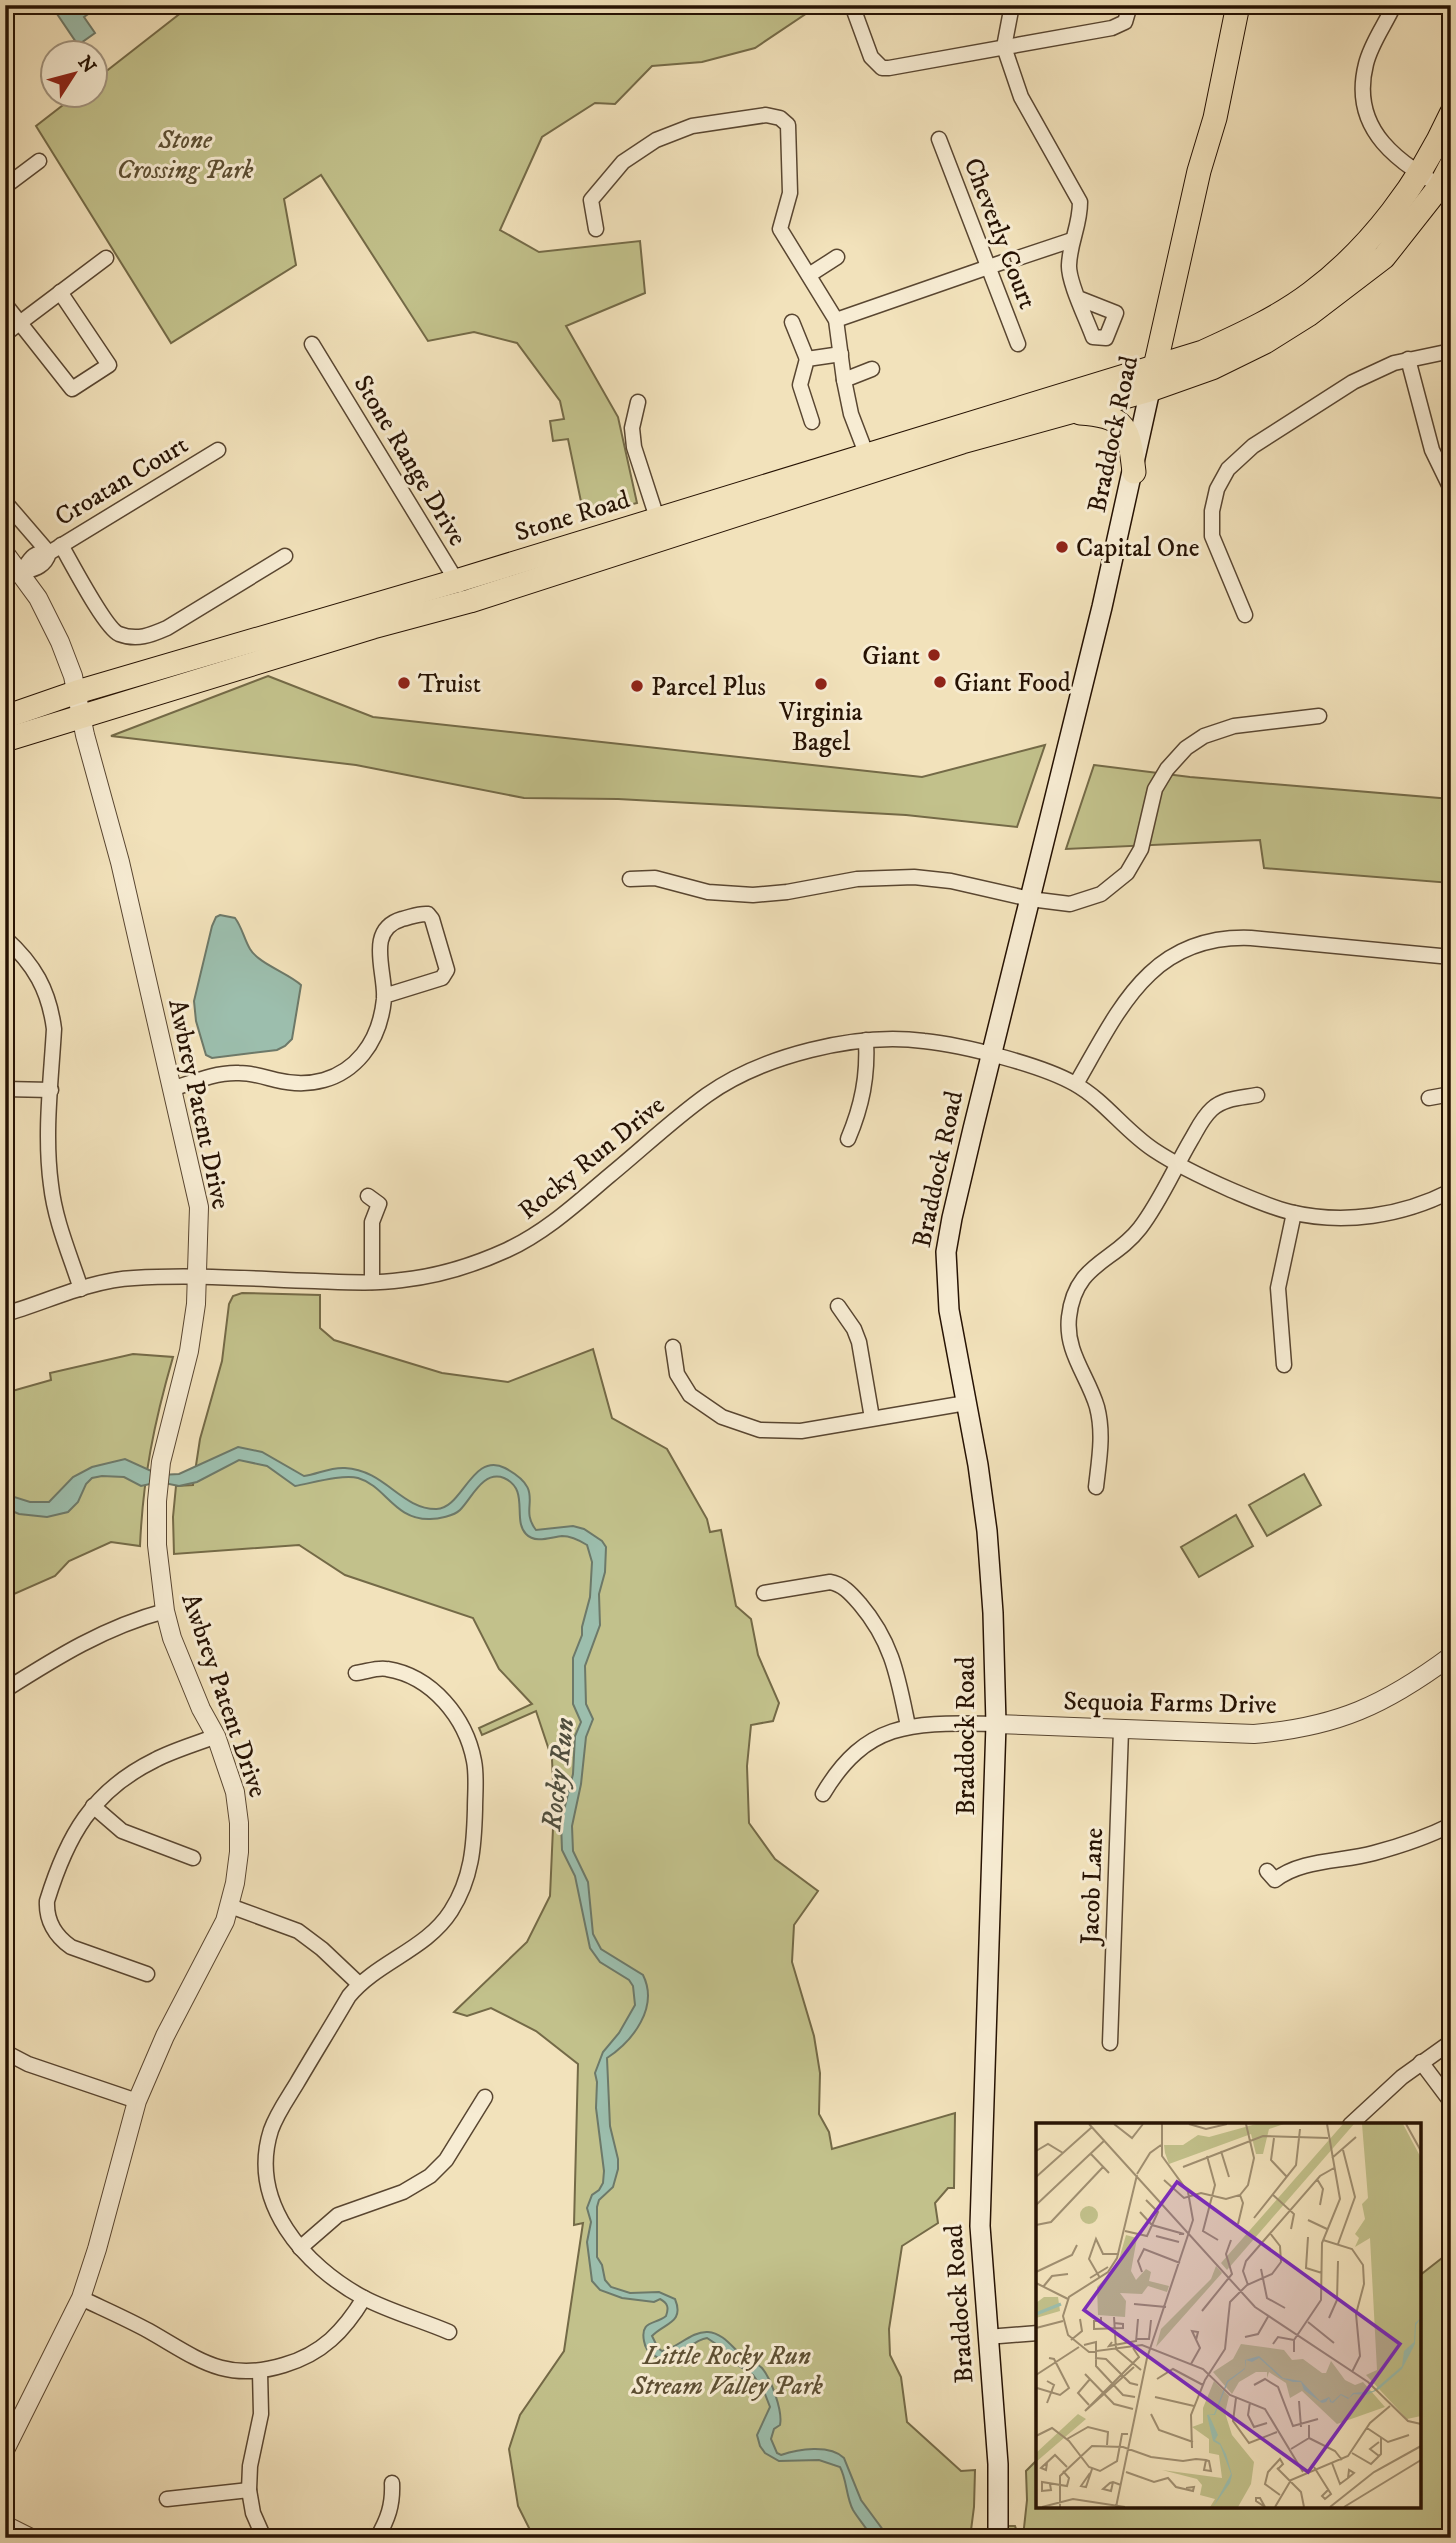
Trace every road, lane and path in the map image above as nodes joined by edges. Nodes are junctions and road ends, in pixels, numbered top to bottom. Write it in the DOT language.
graph roads {
  1 [pos="852,5"];
  2 [pos="1012,5"];
  3 [pos="1130,5"];
  4 [pos="1238,5"];
  5 [pos="1394,5"];
  6 [pos="1004,47"];
  7 [pos="1451,114"];
  8 [pos="939,139"];
  9 [pos="39,161"];
  10 [pos="1451,165"];
  11 [pos="1419,173"];
  12 [pos="6,184"];
  13 [pos="1445,189"];
  14 [pos="596,229"];
  15 [pos="1072,240"];
  16 [pos="837,257"];
  17 [pos="106,258"];
  18 [pos="1018,258"];
  19 [pos="1003,262"];
  20 [pos="988,268"];
  21 [pos="809,275"];
  22 [pos="60,292"];
  23 [pos="1078,298"];
  24 [pos="5,304"];
  25 [pos="836,320"];
  26 [pos="792,322"];
  27 [pos="20,323"];
  28 [pos="5,334"];
  29 [pos="312,344"];
  30 [pos="1018,344"];
  31 [pos="1451,351"];
  32 [pos="841,354"];
  33 [pos="807,359"];
  34 [pos="1408,359"];
  35 [pos="1156,365"];
  36 [pos="872,369"];
  37 [pos="844,380"];
  38 [pos="1150,390"];
  39 [pos="638,402"];
  40 [pos="1070,412"];
  41 [pos="812,422"];
  42 [pos="218,450"];
  43 [pos="869,463"];
  44 [pos="1133,472"];
  45 [pos="1451,489"];
  46 [pos="5,502"];
  47 [pos="657,518"];
  48 [pos="55,549"];
  49 [pos="5,553"];
  50 [pos="285,556"];
  51 [pos="21,573"];
  52 [pos="456,581"];
  53 [pos="470,601"];
  54 [pos="1245,614"];
  55 [pos="77,692"];
  56 [pos="1319,716"];
  57 [pos="5,717"];
  58 [pos="82,718"];
  59 [pos="5,740"];
  60 [pos="629,879"];
  61 [pos="1030,899"];
  62 [pos="5,938"];
  63 [pos="1451,957"];
  64 [pos="384,996"];
  65 [pos="866,1040"];
  66 [pos="991,1056"];
  67 [pos="1076,1084"];
  68 [pos="5,1089"];
  69 [pos="172,1089"];
  70 [pos="51,1090"];
  71 [pos="1451,1094"];
  72 [pos="1257,1095"];
  73 [pos="1429,1098"];
  74 [pos="848,1139"];
  75 [pos="1177,1164"];
  76 [pos="1451,1191"];
  77 [pos="368,1196"];
  78 [pos="1294,1213"];
  79 [pos="198,1276"];
  80 [pos="372,1282"];
  81 [pos="81,1289"];
  82 [pos="838,1306"];
  83 [pos="5,1314"];
  84 [pos="673,1347"];
  85 [pos="1284,1365"];
  86 [pos="966,1403"];
  87 [pos="872,1418"];
  88 [pos="1096,1487"];
  89 [pos="765,1593"];
  90 [pos="164,1611"];
  91 [pos="1450,1658"];
  92 [pos="356,1673"];
  93 [pos="5,1690"];
  94 [pos="996,1724"];
  95 [pos="908,1726"];
  96 [pos="1121,1730"];
  97 [pos="216,1736"];
  98 [pos="822,1794"];
  99 [pos="93,1806"];
  100 [pos="1451,1825"];
  101 [pos="193,1858"];
  102 [pos="1271,1876"];
  103 [pos="230,1906"];
  104 [pos="147,1974"];
  105 [pos="359,1984"];
  106 [pos="1451,2042"];
  107 [pos="1110,2043"];
  108 [pos="5,2052"];
  109 [pos="1421,2063"];
  110 [pos="485,2097"];
  111 [pos="137,2101"];
  112 [pos="1451,2102"];
  113 [pos="1352,2123"];
  114 [pos="300,2248"];
  115 [pos="81,2298"];
  116 [pos="364,2298"];
  117 [pos="449,2332"];
  118 [pos="1036,2333"];
  119 [pos="987,2337"];
  120 [pos="260,2372"];
  121 [pos="5,2450"];
  122 [pos="392,2483"];
  123 [pos="249,2490"];
  124 [pos="167,2499"];
  125 [pos="5,2525"];
  126 [pos="30,2538"];
  127 [pos="264,2538"];
  128 [pos="377,2538"];
  129 [pos="998,2538"];
  1 -- 6 [label="street"];
  2 -- 6 [label="street"];
  3 -- 6 [label="street"];
  4 -- 35 [label="main road, Braddock Road"];
  5 -- 11 [label="street"];
  6 -- 15 [label="street"];
  7 -- 11 [label="main road, Stone Road"];
  8 -- 20 [label="street, Cheverly Court"];
  9 -- 12 [label="street"];
  10 -- 13 [label="main road, Stone Road"];
  11 -- 13 [label="street"];
  11 -- 35 [label="main road, Stone Road"];
  13 -- 38 [label="main road, Stone Road"];
  14 -- 21 [label="street"];
  15 -- 18 [label="street"];
  15 -- 23 [label="street"];
  16 -- 21 [label="street"];
  17 -- 22 [label="street"];
  19 -- 20 [label="street"];
  20 -- 25 [label="street"];
  20 -- 30 [label="street, Cheverly Court"];
  21 -- 25 [label="street"];
  22 -- 27 [label="street"];
  22 -- 27 [label="street"];
  24 -- 27 [label="street"];
  25 -- 32 [label="street"];
  26 -- 33 [label="street"];
  27 -- 28 [label="street"];
  29 -- 52 [label="street, Stone Range Drive"];
  31 -- 34 [label="street"];
  32 -- 33 [label="street"];
  32 -- 37 [label="street"];
  33 -- 41 [label="street"];
  34 -- 45 [label="street"];
  34 -- 54 [label="street"];
  35 -- 38 [label="main road, Braddock Road"];
  35 -- 43 [label="main road, Stone Road"];
  36 -- 37 [label="street"];
  37 -- 43 [label="street"];
  38 -- 40 [label="main road, Stone Road"];
  38 -- 44 [label="main road, Braddock Road"];
  39 -- 47 [label="street"];
  40 -- 43 [label="main road, Stone Road"];
  40 -- 44 [label="main road"];
  42 -- 48 [label="street, Croatan Court"];
  43 -- 47 [label="main road, Stone Road"];
  43 -- 53 [label="main road, Stone Road"];
  44 -- 61 [label="main road, Braddock Road"];
  46 -- 48 [label="street"];
  47 -- 52 [label="main road, Stone Road"];
  48 -- 50 [label="street"];
  48 -- 51 [label="street, Croatan Court"];
  49 -- 51 [label="street, Awbrey Patent Drive"];
  51 -- 55 [label="street, Awbrey Patent Drive"];
  52 -- 53 [label="street, Stone Range Drive"];
  52 -- 55 [label="main road, Stone Road"];
  53 -- 58 [label="main road, Stone Road"];
  55 -- 57 [label="main road, Stone Road"];
  55 -- 58 [label="street, Awbrey Patent Drive"];
  56 -- 61 [label="street"];
  58 -- 59 [label="main road, Stone Road"];
  58 -- 69 [label="street, Awbrey Patent Drive"];
  60 -- 61 [label="street"];
  61 -- 66 [label="main road, Braddock Road"];
  62 -- 70 [label="street"];
  63 -- 67 [label="street"];
  64 -- 64 [label="street"];
  64 -- 69 [label="street"];
  65 -- 66 [label="street, Rocky Run Drive"];
  65 -- 74 [label="street"];
  65 -- 80 [label="street, Rocky Run Drive"];
  66 -- 67 [label="street, Rocky Run Drive"];
  66 -- 86 [label="main road, Braddock Road"];
  67 -- 75 [label="street, Rocky Run Drive"];
  68 -- 70 [label="street"];
  69 -- 79 [label="street, Awbrey Patent Drive"];
  70 -- 81 [label="street"];
  71 -- 73 [label="street"];
  72 -- 75 [label="street"];
  75 -- 78 [label="street, Rocky Run Drive"];
  75 -- 88 [label="street"];
  76 -- 78 [label="street, Rocky Run Drive"];
  77 -- 80 [label="street"];
  78 -- 85 [label="street"];
  79 -- 80 [label="street, Rocky Run Drive"];
  79 -- 81 [label="street, Rocky Run Drive"];
  79 -- 90 [label="street, Awbrey Patent Drive"];
  81 -- 83 [label="street, Rocky Run Drive"];
  82 -- 87 [label="street"];
  84 -- 87 [label="street"];
  86 -- 87 [label="street"];
  86 -- 94 [label="main road, Braddock Road"];
  89 -- 95 [label="street"];
  90 -- 93 [label="street"];
  90 -- 97 [label="street, Awbrey Patent Drive"];
  91 -- 96 [label="street, Sequoia Farms Drive"];
  92 -- 105 [label="street"];
  94 -- 95 [label="street"];
  94 -- 96 [label="street, Sequoia Farms Drive"];
  94 -- 119 [label="main road, Braddock Road"];
  95 -- 98 [label="street"];
  96 -- 107 [label="street, Jacob Lane"];
  97 -- 99 [label="street"];
  97 -- 103 [label="street, Awbrey Patent Drive"];
  99 -- 101 [label="street"];
  99 -- 104 [label="street"];
  100 -- 102 [label="street"];
  103 -- 105 [label="street"];
  103 -- 111 [label="street, Awbrey Patent Drive"];
  105 -- 114 [label="street"];
  106 -- 109 [label="street"];
  108 -- 111 [label="street"];
  109 -- 112 [label="street"];
  109 -- 113 [label="street"];
  110 -- 114 [label="street"];
  111 -- 115 [label="street, Awbrey Patent Drive"];
  114 -- 116 [label="street"];
  115 -- 120 [label="street"];
  115 -- 121 [label="street, Awbrey Patent Drive"];
  116 -- 117 [label="street"];
  116 -- 120 [label="street"];
  118 -- 119 [label="street"];
  119 -- 129 [label="main road, Braddock Road"];
  120 -- 123 [label="street"];
  122 -- 128 [label="street"];
  123 -- 124 [label="street"];
  123 -- 127 [label="street"];
  125 -- 126 [label="street"];
}
